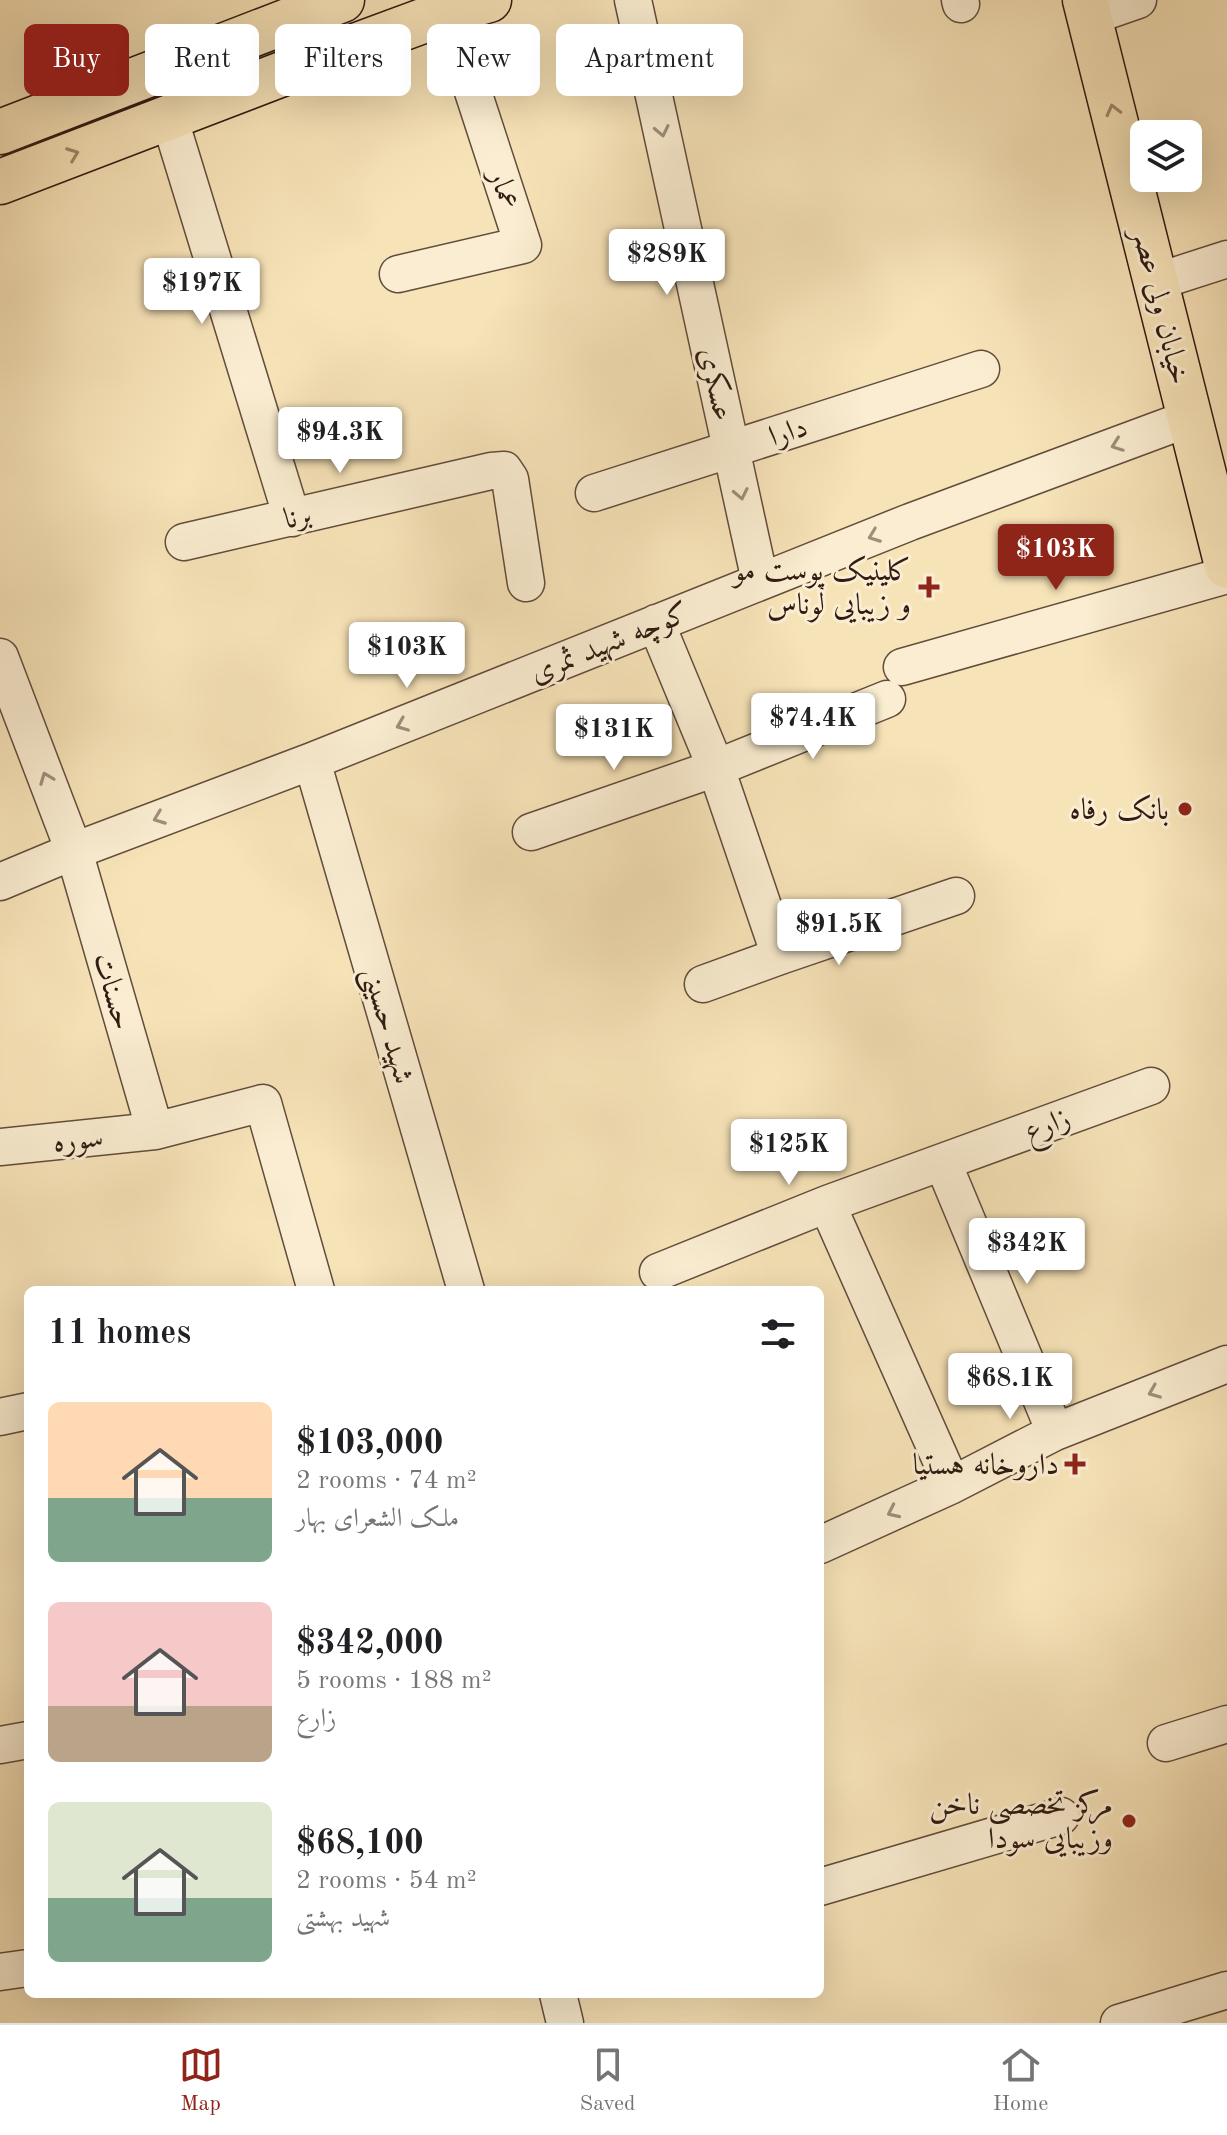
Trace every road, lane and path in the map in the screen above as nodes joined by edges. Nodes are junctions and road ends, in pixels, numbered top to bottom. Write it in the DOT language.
graph roads {
  1 [pos="342,0"];
  2 [pos="489,0"];
  3 [pos="633,0"];
  4 [pos="1138,0"];
  5 [pos="1087,9"];
  6 [pos="447,12"];
  7 [pos="169,117"];
  8 [pos="0,132"];
  9 [pos="0,182"];
  10 [pos="1227,259"];
  11 [pos="398,274"];
  12 [pos="1156,282"];
  13 [pos="981,369"];
  14 [pos="1190,418"];
  15 [pos="732,449"];
  16 [pos="594,493"];
  17 [pos="292,518"];
  18 [pos="184,542"];
  19 [pos="1227,566"];
  20 [pos="1227,575"];
  21 [pos="760,581"];
  22 [pos="526,583"];
  23 [pos="656,623"];
  24 [pos="0,657"];
  25 [pos="902,667"];
  26 [pos="887,699"];
  27 [pos="12,723"];
  28 [pos="312,761"];
  29 [pos="716,768"];
  30 [pos="531,832"];
  31 [pos="74,851"];
  32 [pos="0,882"];
  33 [pos="956,896"];
  34 [pos="780,956"];
  35 [pos="703,984"];
  36 [pos="1151,1086"];
  37 [pos="155,1131"];
  38 [pos="0,1147"];
  39 [pos="943,1163"];
  40 [pos="827,1204"];
  41 [pos="658,1272"];
  42 [pos="315,1286"];
  43 [pos="465,1286"];
  44 [pos="1227,1364"];
  45 [pos="24,1412"];
  46 [pos="0,1417"];
  47 [pos="1055,1432"];
  48 [pos="952,1485"];
  49 [pos="824,1543"];
  50 [pos="1227,1724"];
  51 [pos="24,1741"];
  52 [pos="1166,1743"];
  53 [pos="0,1745"];
  54 [pos="1061,1816"];
  55 [pos="824,1886"];
  56 [pos="24,1969"];
  57 [pos="0,1972"];
  58 [pos="1227,1990"];
  59 [pos="559,1998"];
  60 [pos="565,2023"];
  61 [pos="1119,2023"];
  1 -- 8 [label="main road"];
  2 -- 6 [label="main road"];
  3 -- 15 [label="street, عسکری, one-way"];
  4 -- 5 [label="street"];
  12 -- 5 [label="main road, خیابان ولی عصر, one-way"];
  6 -- 7 [label="main road"];
  6 -- 11 [label="street, عمار"];
  9 -- 7 [label="main road, one-way"];
  7 -- 17 [label="street"];
  10 -- 12 [label="street"];
  12 -- 14 [label="main road, خیابان ولی عصر"];
  13 -- 15 [label="street, دارا"];
  14 -- 19 [label="main road, خیابان ولی عصر"];
  14 -- 21 [label="street, کوچه شهید ثمری, one-way"];
  15 -- 16 [label="street, دارا"];
  15 -- 21 [label="street, عسکری, one-way"];
  17 -- 18 [label="street, برنا"];
  17 -- 22 [label="street, برنا"];
  20 -- 25 [label="street"];
  21 -- 23 [label="street, کوچه شهید ثمری"];
  23 -- 28 [label="street, کوچه شهید ثمری, one-way"];
  23 -- 29 [label="street"];
  24 -- 27 [label="street, حسنات"];
  26 -- 29 [label="street"];
  31 -- 27 [label="street, حسنات, one-way"];
  28 -- 31 [label="street, کوچه شهید ثمری, one-way"];
  28 -- 43 [label="street, شهید حسینی"];
  29 -- 30 [label="street"];
  29 -- 34 [label="street"];
  31 -- 32 [label="street, کوچه شهید ثمری"];
  31 -- 37 [label="street, حسنات"];
  33 -- 34 [label="street"];
  34 -- 35 [label="street"];
  36 -- 39 [label="street, زارع"];
  37 -- 38 [label="street, سوره"];
  37 -- 42 [label="street, سوره"];
  39 -- 40 [label="street, زارع"];
  39 -- 47 [label="street"];
  40 -- 41 [label="street, زارع"];
  40 -- 48 [label="street"];
  44 -- 47 [label="street, one-way"];
  45 -- 46 [label="street"];
  47 -- 48 [label="street"];
  48 -- 49 [label="street, one-way"];
  50 -- 52 [label="street"];
  51 -- 53 [label="street"];
  54 -- 55 [label="street"];
  56 -- 57 [label="street"];
  58 -- 61 [label="street"];
  59 -- 60 [label="street"];
}
